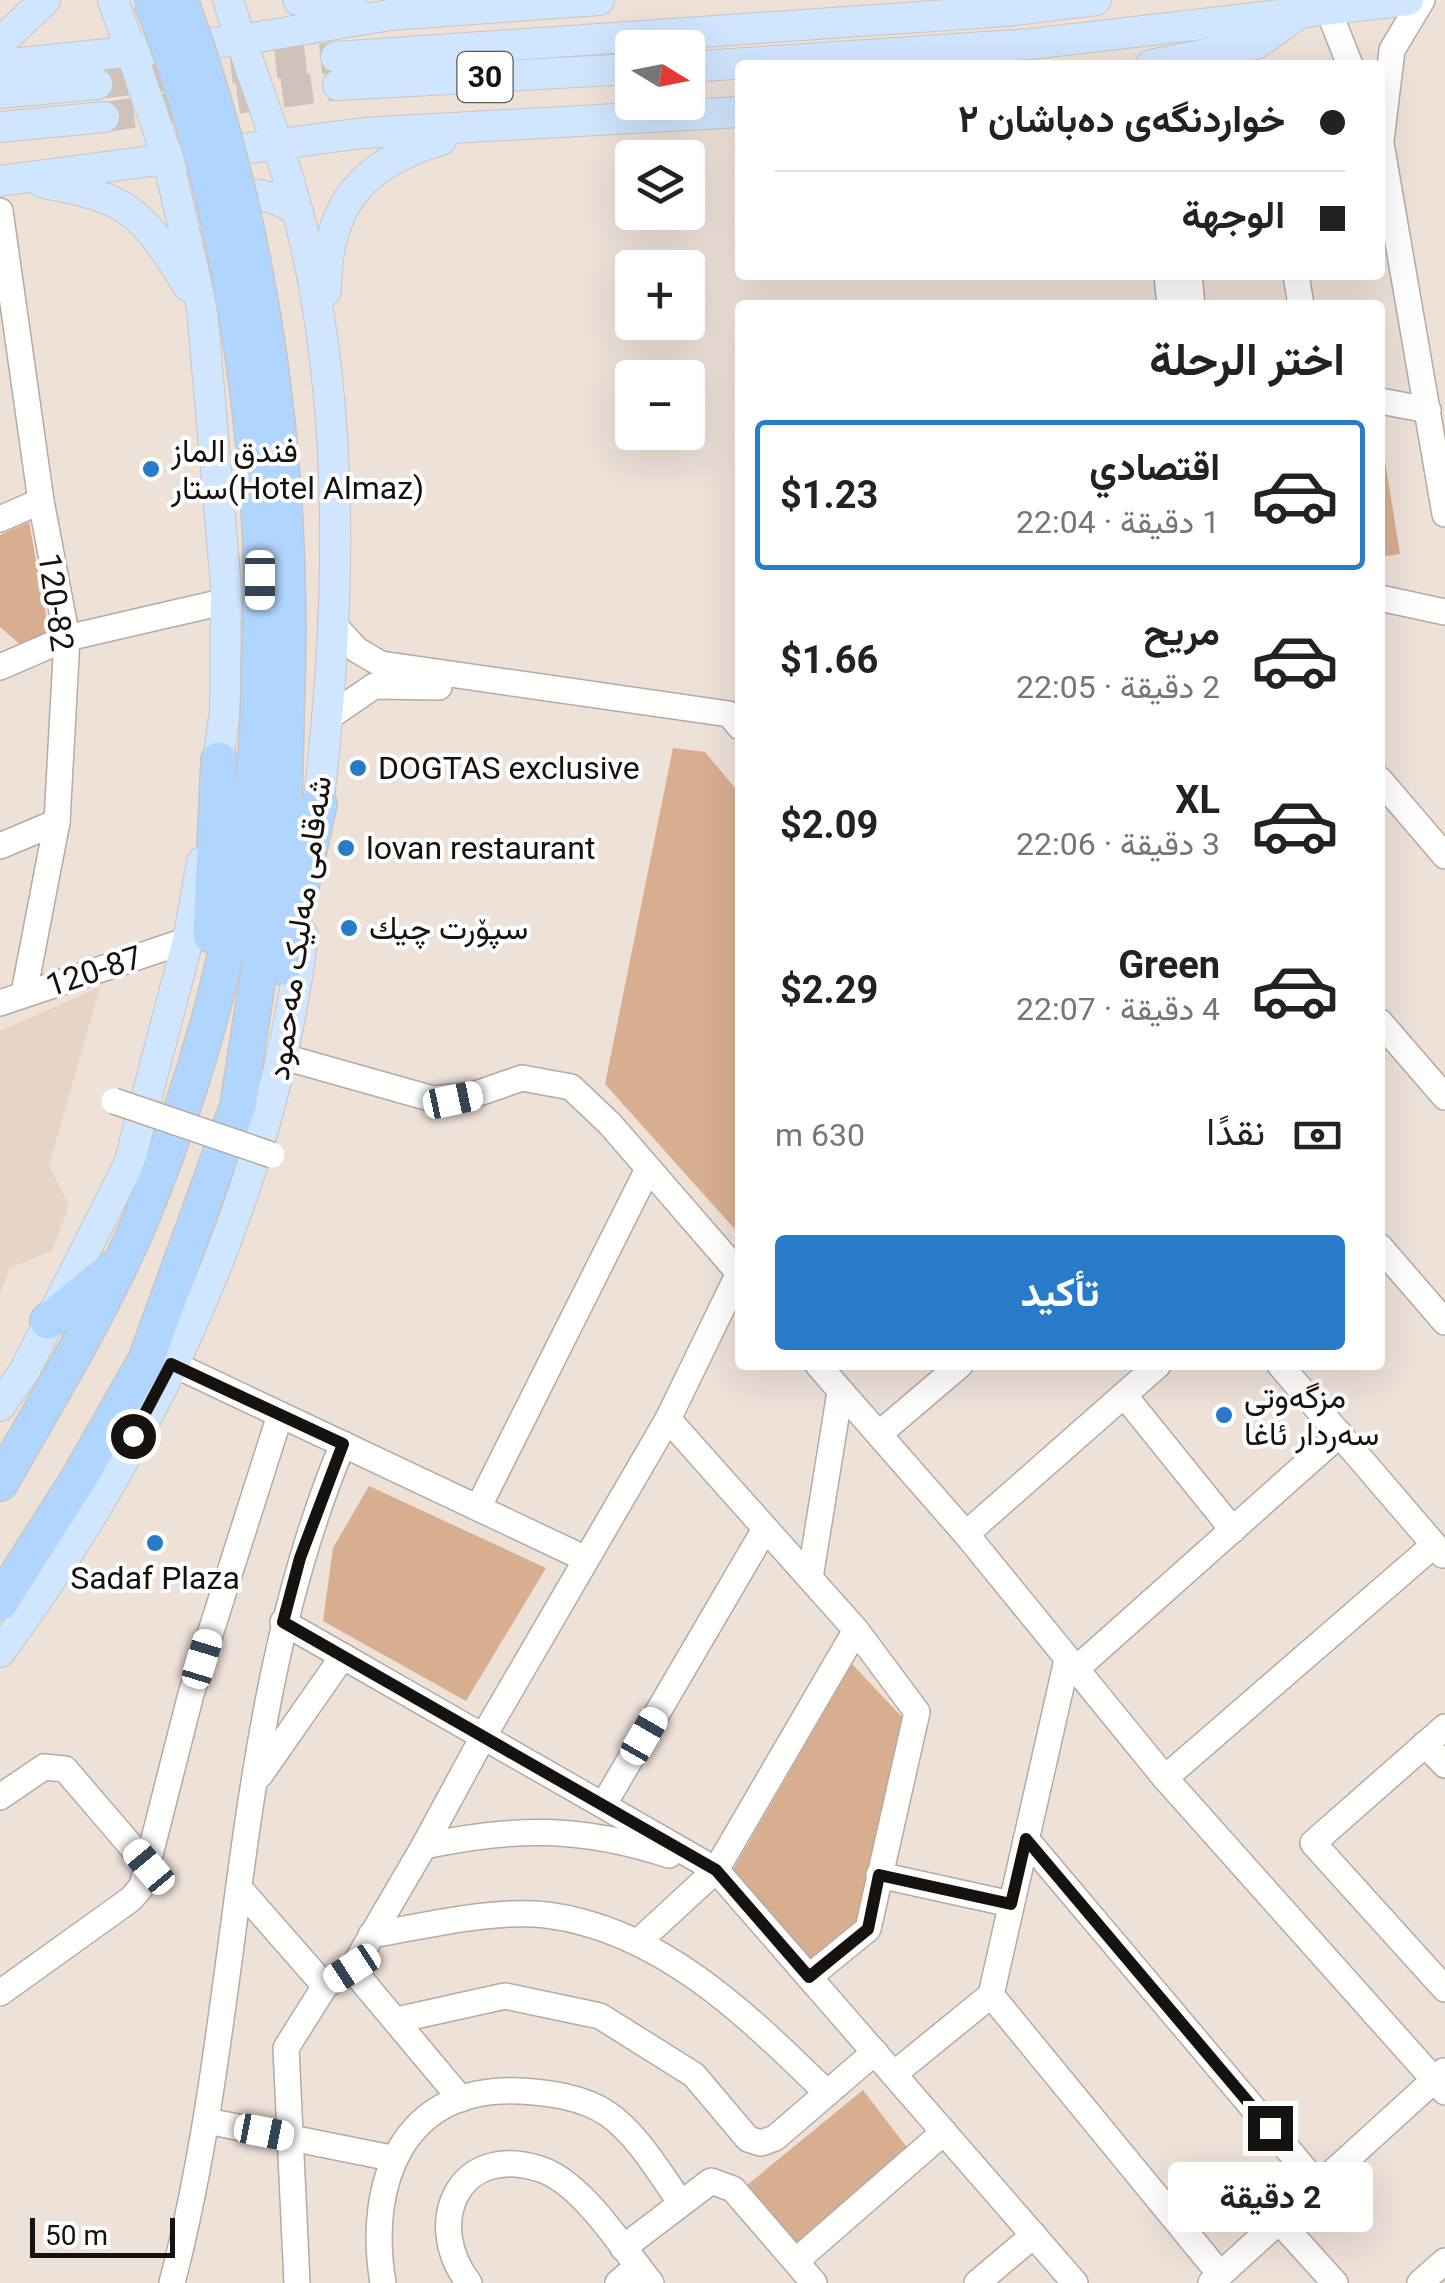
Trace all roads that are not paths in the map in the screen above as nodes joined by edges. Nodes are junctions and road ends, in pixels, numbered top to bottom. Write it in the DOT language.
graph roads {
  1 [pos="45,0"];
  2 [pos="114,0"];
  3 [pos="151,0"];
  4 [pos="180,0"];
  5 [pos="228,0"];
  6 [pos="298,0"];
  7 [pos="588,0"];
  8 [pos="599,0"];
  9 [pos="1096,0"];
  10 [pos="1408,0"];
  11 [pos="1422,0"];
  12 [pos="1316,9"];
  13 [pos="390,14"];
  14 [pos="705,38"];
  15 [pos="240,40"];
  16 [pos="0,42"];
  17 [pos="615,46"];
  18 [pos="130,51"];
  19 [pos="792,60"];
  20 [pos="1208,60"];
  21 [pos="1347,60"];
  22 [pos="735,64"];
  23 [pos="0,65"];
  24 [pos="705,66"];
  25 [pos="615,70"];
  26 [pos="97,84"];
  27 [pos="0,93"];
  28 [pos="1385,102"];
  29 [pos="735,112"];
  30 [pos="104,116"];
  31 [pos="494,125"];
  32 [pos="0,127"];
  33 [pos="277,144"];
  34 [pos="167,156"];
  35 [pos="1385,167"];
  36 [pos="10,180"];
  37 [pos="0,211"];
  38 [pos="298,212"];
  39 [pos="185,232"];
  40 [pos="202,308"];
  41 [pos="1385,402"];
  42 [pos="1428,410"];
  43 [pos="331,449"];
  44 [pos="41,501"];
  45 [pos="1445,514"];
  46 [pos="0,519"];
  47 [pos="1385,599"];
  48 [pos="227,601"];
  49 [pos="1445,612"];
  50 [pos="331,622"];
  51 [pos="66,638"];
  52 [pos="4,660"];
  53 [pos="326,719"];
  54 [pos="272,721"];
  55 [pos="734,728"];
  56 [pos="219,760"];
  57 [pos="1385,786"];
  58 [pos="319,804"];
  59 [pos="58,822"];
  60 [pos="0,846"];
  61 [pos="1445,856"];
  62 [pos="188,940"];
  63 [pos="24,993"];
  64 [pos="0,1004"];
  65 [pos="1390,1052"];
  66 [pos="284,1057"];
  67 [pos="193,1070"];
  68 [pos="1445,1096"];
  69 [pos="114,1101"];
  70 [pos="238,1106"];
  71 [pos="272,1155"];
  72 [pos="648,1169"];
  73 [pos="1385,1253"];
  74 [pos="119,1263"];
  75 [pos="735,1268"];
  76 [pos="735,1284"];
  77 [pos="48,1320"];
  78 [pos="1445,1322"];
  79 [pos="159,1362"];
  80 [pos="822,1370"];
  81 [pos="954,1370"];
  82 [pos="1152,1370"];
  83 [pos="1284,1370"];
  84 [pos="12,1375"];
  85 [pos="840,1392"];
  86 [pos="1124,1395"];
  87 [pos="0,1406"];
  88 [pos="280,1414"];
  89 [pos="668,1419"];
  90 [pos="880,1434"];
  91 [pos="1340,1434"];
  92 [pos="133,1436"];
  93 [pos="343,1444"];
  94 [pos="0,1483"];
  95 [pos="478,1508"];
  96 [pos="765,1529"];
  97 [pos="1233,1530"];
  98 [pos="966,1534"];
  99 [pos="1440,1551"];
  100 [pos="586,1559"];
  101 [pos="810,1578"];
  102 [pos="0,1602"];
  103 [pos="283,1622"];
  104 [pos="856,1630"];
  105 [pos="0,1652"];
  106 [pos="343,1656"];
  107 [pos="1071,1665"];
  108 [pos="1445,1727"];
  109 [pos="483,1736"];
  110 [pos="1425,1744"];
  111 [pos="1445,1766"];
  112 [pos="1165,1778"];
  113 [pos="254,1783"];
  114 [pos="0,1797"];
  115 [pos="604,1804"];
  116 [pos="1026,1839"];
  117 [pos="424,1846"];
  118 [pos="149,1867"];
  119 [pos="716,1870"];
  120 [pos="879,1875"];
  121 [pos="240,1889"];
  122 [pos="1011,1904"];
  123 [pos="371,1935"];
  124 [pos="638,1942"];
  125 [pos="352,1968"];
  126 [pos="809,1977"];
  127 [pos="325,1986"];
  128 [pos="1445,1989"];
  129 [pos="0,1993"];
  130 [pos="990,1995"];
  131 [pos="397,2020"];
  132 [pos="875,2052"];
  133 [pos="894,2074"];
  134 [pos="1441,2080"];
  135 [pos="827,2093"];
  136 [pos="461,2098"];
  137 [pos="208,2121"];
  138 [pos="944,2132"];
  139 [pos="292,2137"];
  140 [pos="391,2158"];
  141 [pos="1318,2186"];
  142 [pos="681,2202"];
  143 [pos="1279,2221"];
  144 [pos="1034,2234"];
  145 [pos="796,2261"];
  146 [pos="1445,2261"];
  147 [pos="632,2270"];
  148 [pos="1216,2279"];
  149 [pos="172,2283"];
  150 [pos="298,2283"];
  151 [pos="383,2283"];
  152 [pos="469,2283"];
  153 [pos="814,2283"];
  154 [pos="977,2283"];
  155 [pos="1075,2283"];
  156 [pos="1335,2283"];
  157 [pos="1420,2283"];
  1 -- 16 [label="main road"];
  2 -- 18 [label="main road"];
  3 -- 54 [label="highway, bridge"];
  4 -- 54 [label="highway, bridge"];
  5 -- 15 [label="main road, شەقامی مەلیک مەحمود"];
  6 -- 13 [label="main road"];
  7 -- 8 [label="main road, 30"];
  7 -- 13 [label="main road, 30"];
  9 -- 14 [label="main road, 30"];
  10 -- 12 [label="main road"];
  11 -- 28 [label="street"];
  12 -- 19 [label="main road"];
  12 -- 20 [label="main road"];
  12 -- 21 [label="street"];
  13 -- 15 [label="main road, 30"];
  15 -- 18 [label="main road"];
  15 -- 33 [label="main road, شەقامی مەلیک مەحمود"];
  17 -- 25 [label="main road, 30"];
  18 -- 23 [label="main road"];
  18 -- 34 [label="main road"];
  22 -- 24 [label="main road"];
  26 -- 27 [label="main road"];
  29 -- 31 [label="main road, 30"];
  30 -- 32 [label="main road"];
  31 -- 33 [label="main road, 30"];
  31 -- 43 [label="main road"];
  33 -- 34 [label="main road"];
  33 -- 38 [label="main road, شەقامی مەلیک مەحمود"];
  34 -- 36 [label="main road"];
  34 -- 39 [label="main road"];
  35 -- 42 [label="street"];
  36 -- 40 [label="main road"];
  37 -- 44 [label="street, 120-82"];
  38 -- 39 [label="main road"];
  38 -- 43 [label="main road, شەقامی مەلیک مەحمود"];
  39 -- 40 [label="main road"];
  40 -- 48 [label="main road"];
  41 -- 42 [label="street"];
  42 -- 45 [label="street"];
  43 -- 50 [label="main road, شەقامی مەلیک مەحمود"];
  44 -- 46 [label="street"];
  44 -- 51 [label="street, 120-82"];
  47 -- 49 [label="street"];
  48 -- 51 [label="street"];
  48 -- 56 [label="main road"];
  50 -- 53 [label="main road, شەقامی مەلیک مەحمود"];
  50 -- 55 [label="street"];
  51 -- 52 [label="street"];
  51 -- 59 [label="street, 120-82"];
  53 -- 55 [label="street"];
  53 -- 58 [label="main road, شەقامی مەلیک مەحمود"];
  54 -- 67 [label="highway"];
  54 -- 70 [label="highway"];
  56 -- 62 [label="main road"];
  56 -- 67 [label="highway"];
  57 -- 61 [label="street"];
  58 -- 66 [label="main road, شەقامی مەلیک مەحمود"];
  58 -- 70 [label="highway"];
  59 -- 60 [label="street"];
  59 -- 63 [label="street, 120-82"];
  62 -- 63 [label="street, 120-87"];
  62 -- 77 [label="main road"];
  63 -- 64 [label="street, 120-87"];
  65 -- 68 [label="street"];
  66 -- 72 [label="street"];
  66 -- 79 [label="main road, شەقامی مەلیک مەحمود"];
  67 -- 74 [label="highway"];
  69 -- 71 [label="street, bridge"];
  70 -- 79 [label="highway"];
  72 -- 75 [label="street"];
  72 -- 95 [label="street"];
  73 -- 78 [label="street"];
  74 -- 77 [label="highway"];
  74 -- 94 [label="highway"];
  76 -- 89 [label="street"];
  77 -- 84 [label="main road"];
  79 -- 88 [label="street"];
  79 -- 92 [label="highway"];
  79 -- 102 [label="highway"];
  80 -- 85 [label="street"];
  81 -- 90 [label="street"];
  82 -- 86 [label="street"];
  83 -- 91 [label="street"];
  84 -- 87 [label="main road"];
  85 -- 90 [label="street"];
  85 -- 101 [label="street"];
  86 -- 97 [label="street"];
  86 -- 98 [label="street"];
  88 -- 93 [label="street"];
  88 -- 118 [label="street"];
  89 -- 96 [label="street"];
  89 -- 100 [label="street"];
  90 -- 98 [label="street"];
  91 -- 97 [label="street"];
  91 -- 99 [label="street"];
  92 -- 105 [label="main road"];
  93 -- 95 [label="street"];
  93 -- 103 [label="street"];
  95 -- 100 [label="street"];
  96 -- 101 [label="street"];
  96 -- 115 [label="street"];
  97 -- 107 [label="street"];
  98 -- 107 [label="street"];
  99 -- 112 [label="street"];
  100 -- 109 [label="street"];
  101 -- 104 [label="street"];
  103 -- 106 [label="street"];
  103 -- 113 [label="street"];
  104 -- 119 [label="street"];
  104 -- 120 [label="street"];
  106 -- 109 [label="street"];
  106 -- 113 [label="street"];
  107 -- 112 [label="street"];
  107 -- 116 [label="street"];
  108 -- 110 [label="street"];
  109 -- 115 [label="street"];
  109 -- 117 [label="street"];
  110 -- 111 [label="street"];
  110 -- 128 [label="street"];
  112 -- 134 [label="street"];
  113 -- 121 [label="street"];
  114 -- 118 [label="street"];
  115 -- 119 [label="street"];
  116 -- 122 [label="street"];
  116 -- 141 [label="street"];
  117 -- 119 [label="street"];
  117 -- 123 [label="street"];
  118 -- 129 [label="street"];
  119 -- 124 [label="street"];
  119 -- 126 [label="street"];
  120 -- 122 [label="street"];
  120 -- 126 [label="street"];
  121 -- 127 [label="street"];
  121 -- 137 [label="street"];
  122 -- 130 [label="street"];
  123 -- 124 [label="street"];
  123 -- 125 [label="street"];
  124 -- 135 [label="street"];
  125 -- 127 [label="street"];
  125 -- 131 [label="street"];
  126 -- 132 [label="street"];
  127 -- 139 [label="street"];
  130 -- 133 [label="street"];
  130 -- 148 [label="street"];
  131 -- 135 [label="street"];
  131 -- 136 [label="street"];
  132 -- 133 [label="street"];
  132 -- 135 [label="street"];
  133 -- 138 [label="street"];
  134 -- 141 [label="street"];
  136 -- 140 [label="street"];
  136 -- 142 [label="street"];
  137 -- 139 [label="street"];
  137 -- 149 [label="street"];
  138 -- 144 [label="street"];
  138 -- 145 [label="street"];
  139 -- 140 [label="street"];
  139 -- 150 [label="street"];
  140 -- 151 [label="street"];
  141 -- 143 [label="street"];
  142 -- 145 [label="street"];
  142 -- 147 [label="street"];
  143 -- 148 [label="street"];
  143 -- 156 [label="street"];
  144 -- 154 [label="street"];
  144 -- 155 [label="street"];
  145 -- 153 [label="street"];
  146 -- 157 [label="street"];
  147 -- 152 [label="street"];
}
